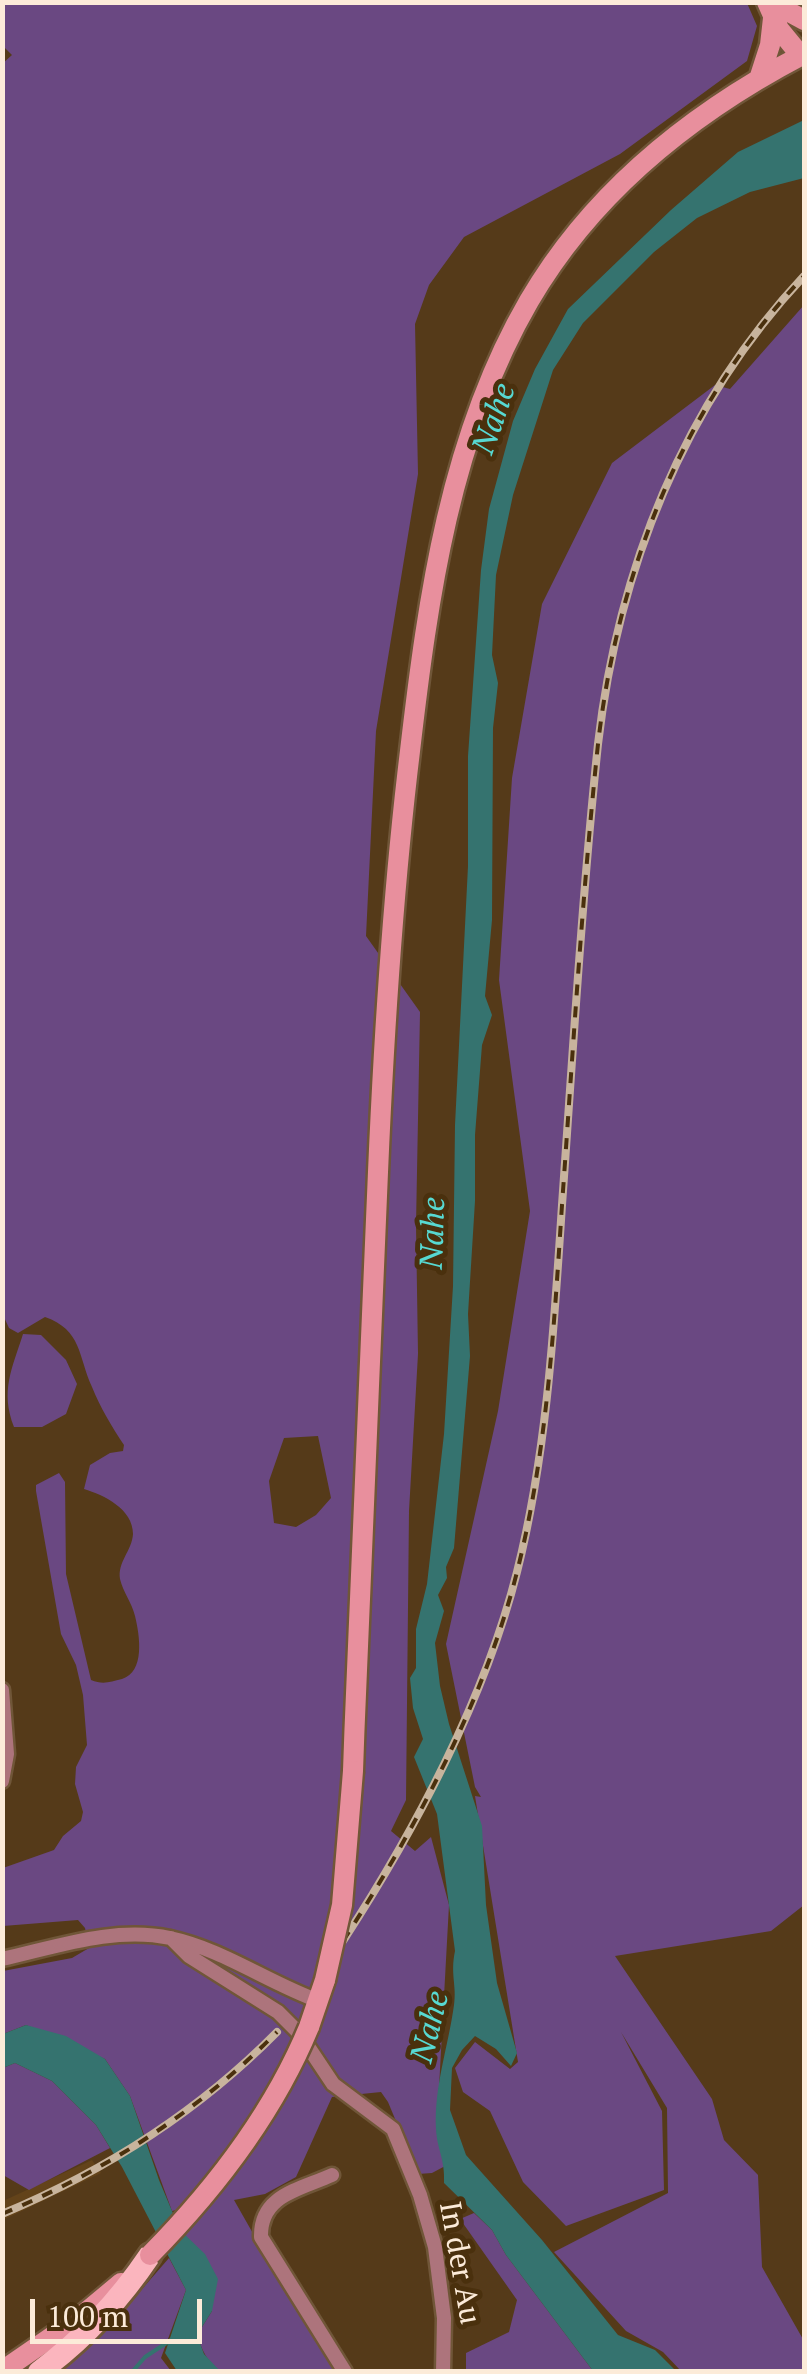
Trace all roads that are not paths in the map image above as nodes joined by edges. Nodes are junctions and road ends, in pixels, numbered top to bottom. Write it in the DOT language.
graph roads {
  1 [pos="774,7"];
  2 [pos="804,20"];
  3 [pos="803,55"];
  4 [pos="760,79"];
  5 [pos="2,1690"];
  6 [pos="2,1780"];
  7 [pos="171,1938"];
  8 [pos="2,1959"];
  9 [pos="319,2002"];
  10 [pos="332,2175"];
  11 [pos="150,2255"];
  12 [pos="2,2371"];
  13 [pos="39,2372"];
  14 [pos="345,2372"];
  15 [pos="443,2372"];
  1 -- 2 [label="main road"];
  1 -- 3 [label="main road"];
  1 -- 4 [label="main road"];
  3 -- 4 [label="main road"];
  4 -- 9 [label="main road, bridge"];
  5 -- 6 [label="street"];
  7 -- 8 [label="street"];
  7 -- 9 [label="street"];
  7 -- 15 [label="street, In der Au"];
  9 -- 11 [label="main road, bridge"];
  10 -- 14 [label="street"];
  11 -- 12 [label="main road"];
  11 -- 13 [label="main road"];
}
